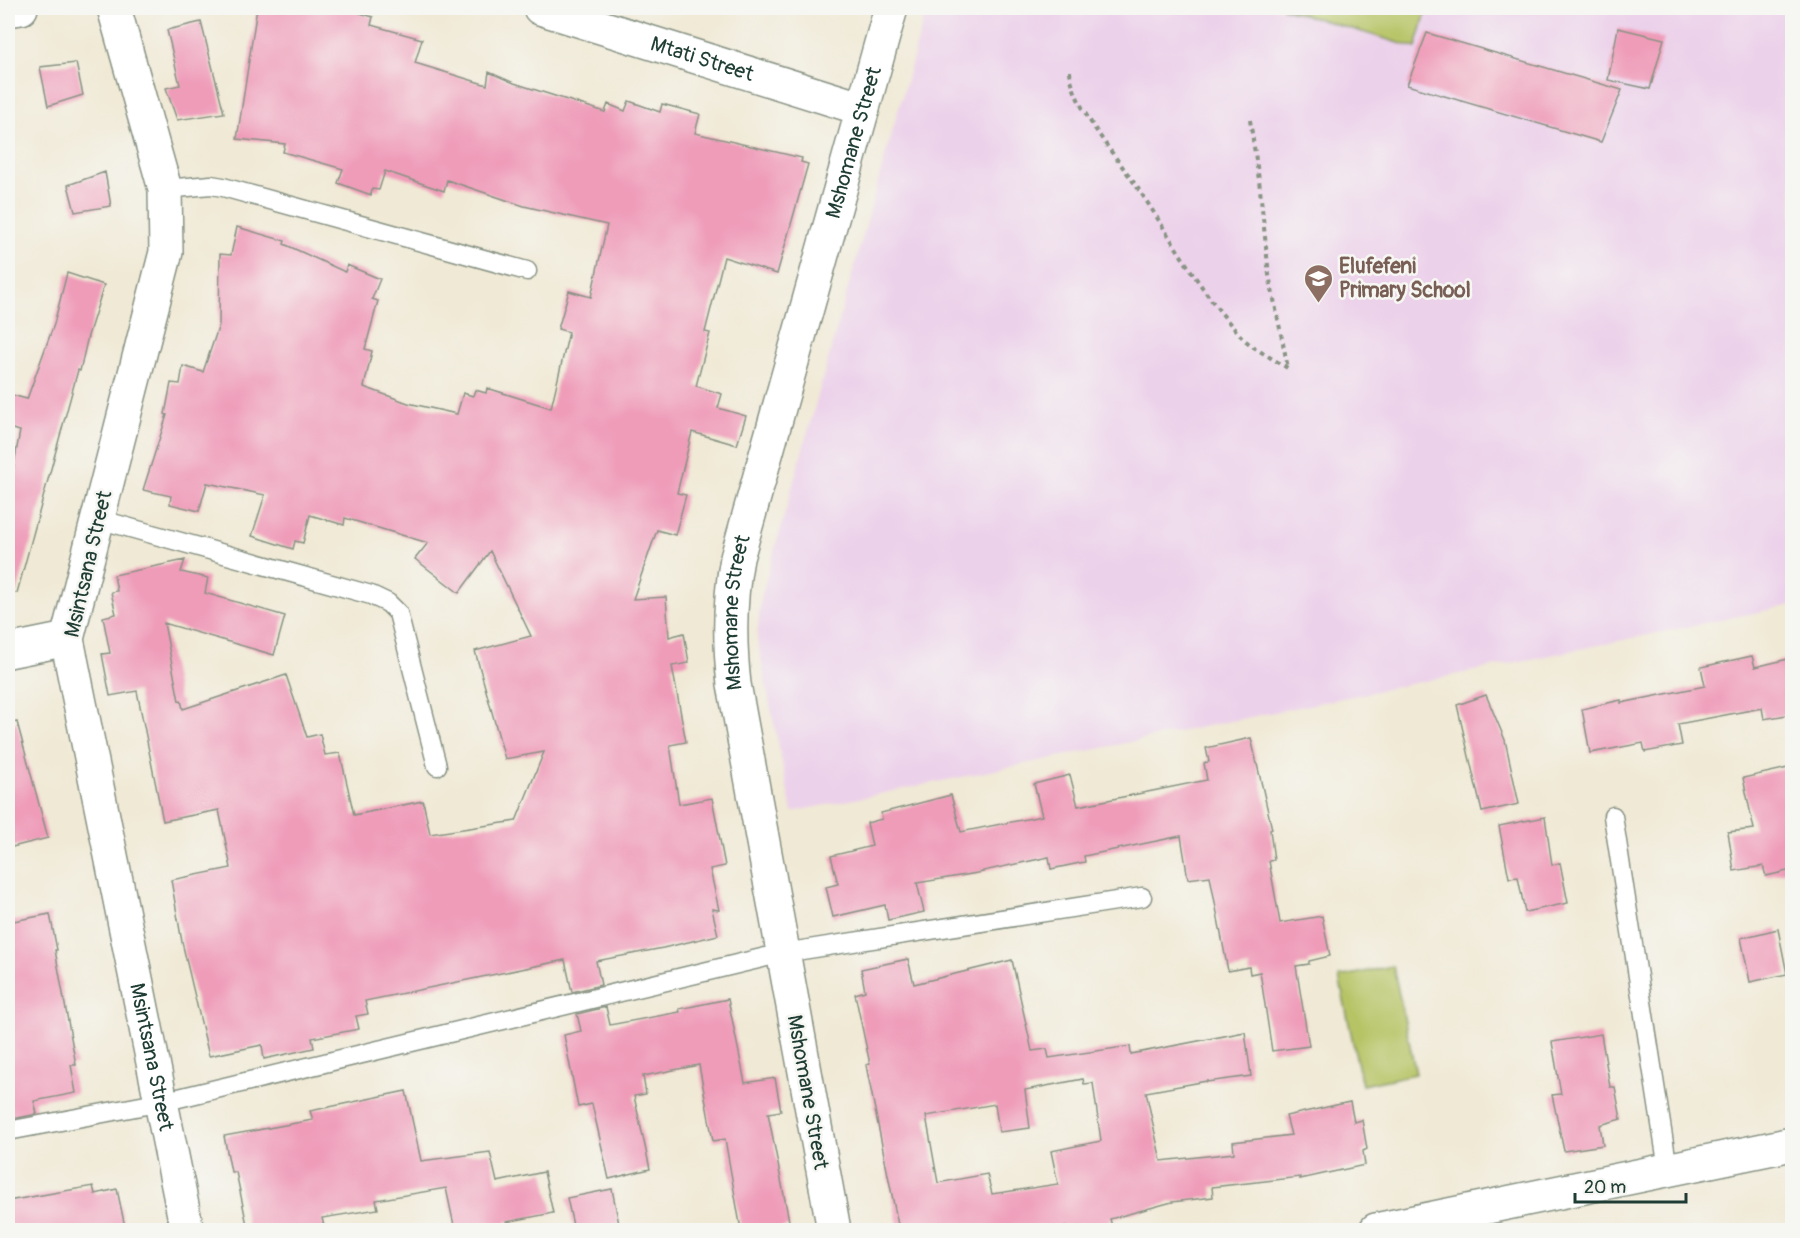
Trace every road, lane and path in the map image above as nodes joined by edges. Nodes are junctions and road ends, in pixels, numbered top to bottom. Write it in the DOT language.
graph roads {
  1 [pos="21,8"];
  2 [pos="114,8"];
  3 [pos="540,8"];
  4 [pos="891,8"];
  5 [pos="8,10"];
  6 [pos="1070,71"];
  7 [pos="863,109"];
  8 [pos="1250,120"];
  9 [pos="165,189"];
  10 [pos="527,271"];
  11 [pos="98,519"];
  12 [pos="67,639"];
  13 [pos="8,651"];
  14 [pos="437,766"];
  15 [pos="1613,816"];
  16 [pos="1142,897"];
  17 [pos="783,953"];
  18 [pos="162,1102"];
  19 [pos="8,1131"];
  20 [pos="1792,1144"];
  21 [pos="1668,1169"];
  22 [pos="187,1230"];
  23 [pos="834,1230"];
  24 [pos="1376,1230"];
  1 -- 5 [label="street"];
  2 -- 9 [label="street, Msintsana Street"];
  3 -- 7 [label="street, Mtati Street"];
  4 -- 7 [label="street, Mshomane Street"];
  6 -- 8 [label="path"];
  7 -- 17 [label="street, Mshomane Street"];
  9 -- 10 [label="lane"];
  9 -- 11 [label="street, Msintsana Street"];
  11 -- 12 [label="street, Msintsana Street"];
  11 -- 14 [label="lane"];
  12 -- 13 [label="street"];
  12 -- 18 [label="street, Msintsana Street"];
  15 -- 21 [label="lane"];
  16 -- 17 [label="lane"];
  17 -- 18 [label="lane"];
  17 -- 23 [label="street, Mshomane Street"];
  18 -- 19 [label="lane"];
  18 -- 22 [label="street, Msintsana Street"];
  20 -- 21 [label="street"];
  21 -- 24 [label="street"];
}
